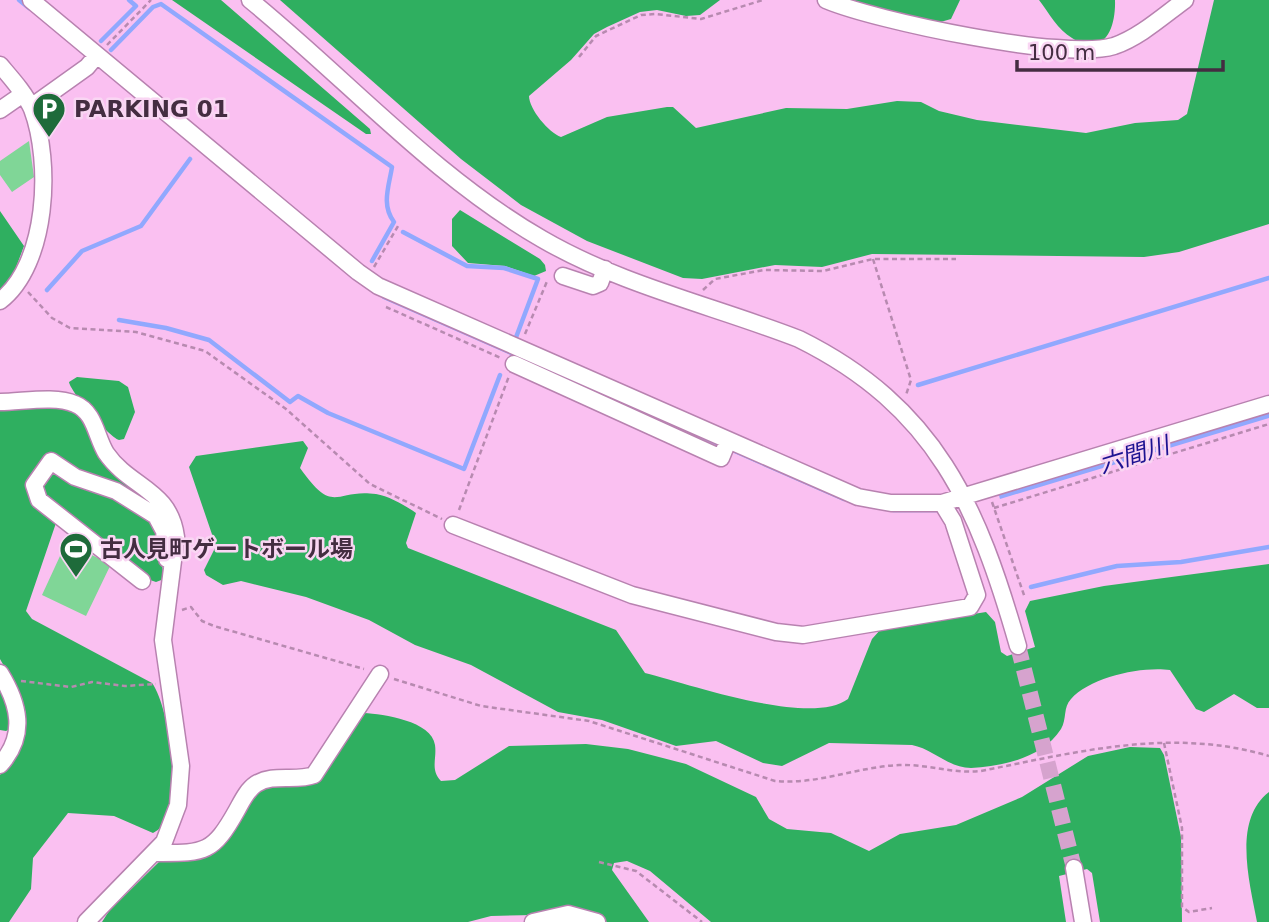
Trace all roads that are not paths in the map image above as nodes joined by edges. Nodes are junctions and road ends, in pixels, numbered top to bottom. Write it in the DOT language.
graph roads {
  1 [pos="31,0"];
  2 [pos="250,0"];
  3 [pos="826,0"];
  4 [pos="1185,0"];
  5 [pos="97,55"];
  6 [pos="0,65"];
  7 [pos="27,100"];
  8 [pos="0,110"];
  9 [pos="605,270"];
  10 [pos="563,276"];
  11 [pos="0,301"];
  12 [pos="0,402"];
  13 [pos="1269,404"];
  14 [pos="965,496"];
  15 [pos="942,503"];
  16 [pos="453,525"];
  17 [pos="173,560"];
  18 [pos="142,581"];
  19 [pos="1018,646"];
  20 [pos="0,673"];
  21 [pos="380,674"];
  22 [pos="0,765"];
  23 [pos="154,853"];
  24 [pos="1074,868"];
  25 [pos="86,922"];
  26 [pos="533,922"];
  27 [pos="597,922"];
  28 [pos="1083,922"];
  1 -- 5 [label="street"];
  2 -- 9 [label="street"];
  3 -- 4 [label="street"];
  5 -- 7 [label="street"];
  5 -- 15 [label="street"];
  6 -- 7 [label="street"];
  7 -- 8 [label="street"];
  7 -- 11 [label="street"];
  9 -- 10 [label="street"];
  9 -- 14 [label="street"];
  12 -- 17 [label="street"];
  13 -- 14 [label="street"];
  14 -- 15 [label="street"];
  14 -- 19 [label="street"];
  15 -- 16 [label="street"];
  17 -- 18 [label="street"];
  17 -- 23 [label="street"];
  20 -- 22 [label="street"];
  21 -- 23 [label="street"];
  23 -- 25 [label="street"];
  24 -- 28 [label="street"];
  26 -- 27 [label="street"];
}
